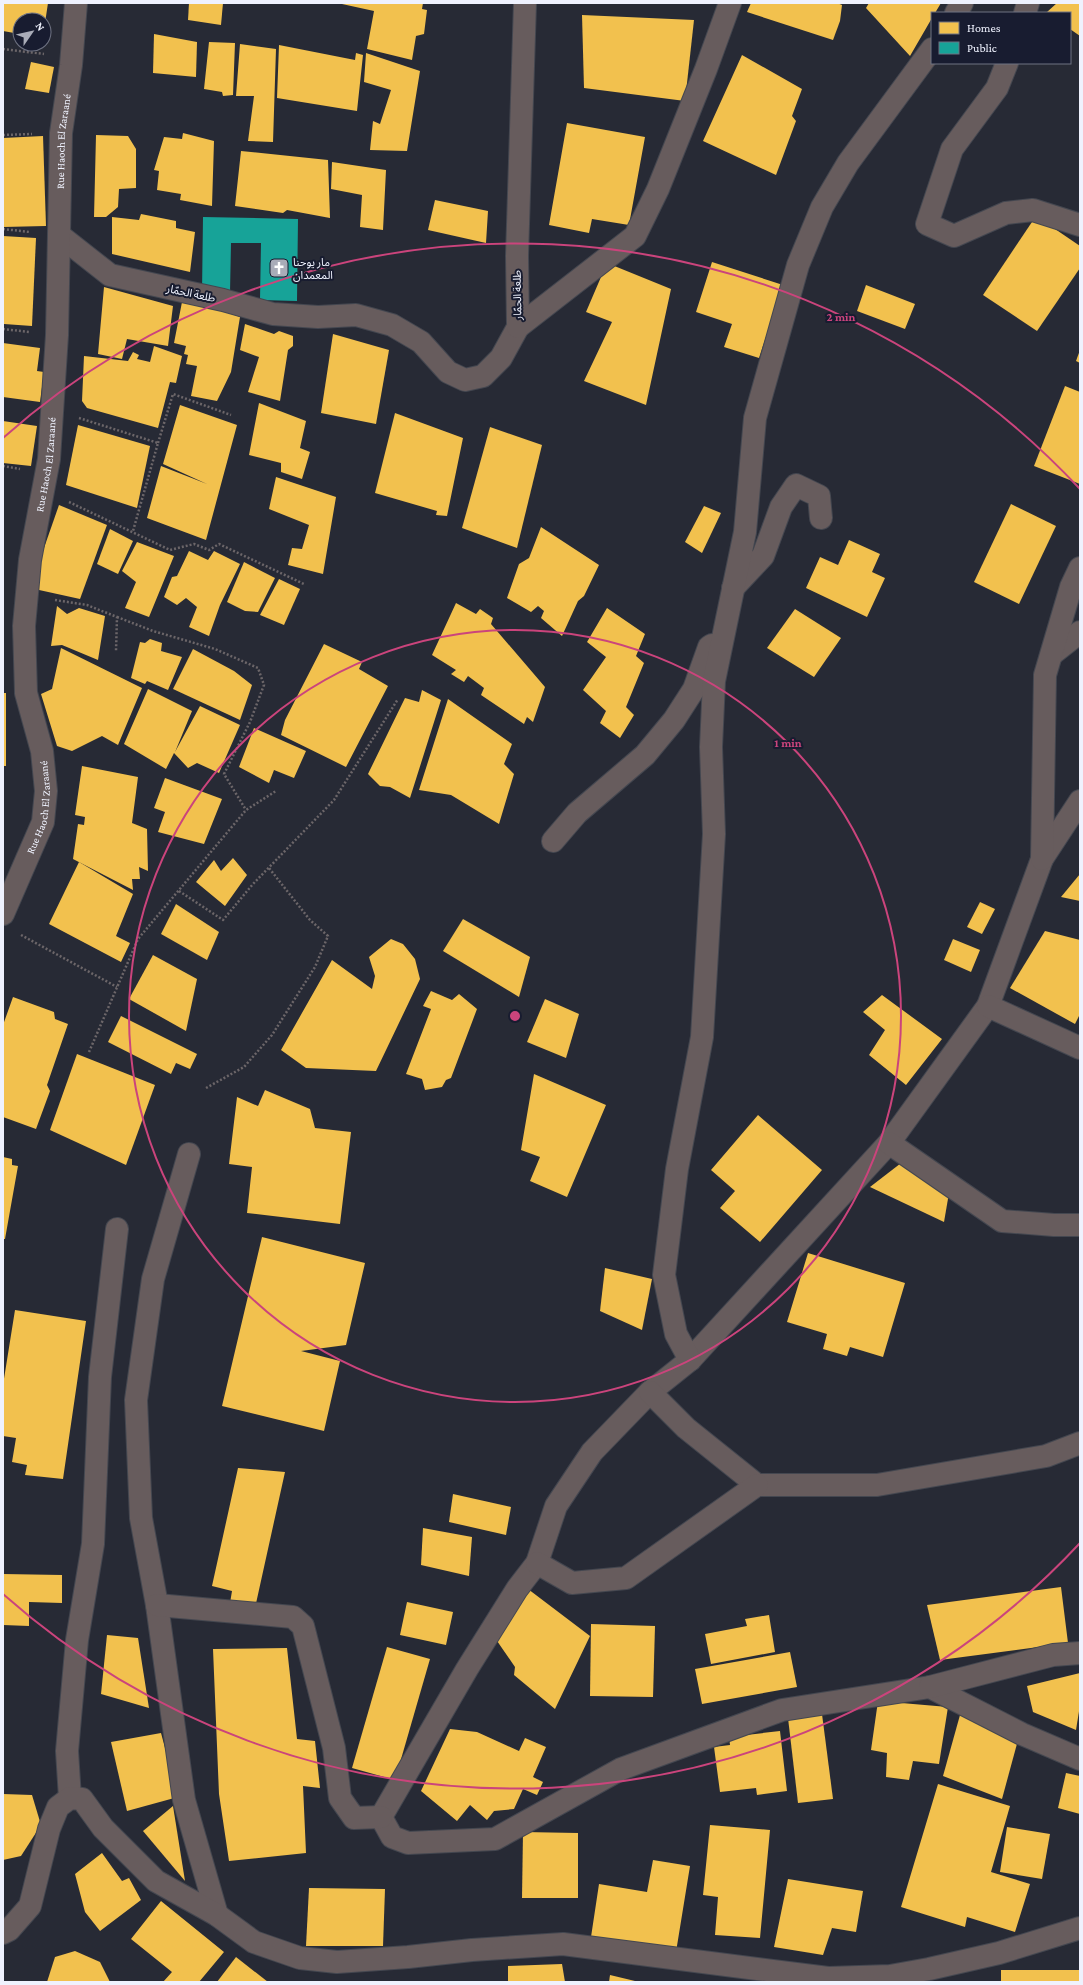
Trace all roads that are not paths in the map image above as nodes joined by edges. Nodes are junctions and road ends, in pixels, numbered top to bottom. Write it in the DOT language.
graph roads {
  1 [pos="76,3"];
  2 [pos="525,3"];
  3 [pos="730,3"];
  4 [pos="962,3"];
  5 [pos="957,12"];
  6 [pos="931,50"];
  7 [pos="1007,64"];
  8 [pos="1080,225"];
  9 [pos="59,234"];
  10 [pos="518,327"];
  11 [pos="821,518"];
  12 [pos="1080,568"];
  13 [pos="733,588"];
  14 [pos="1080,632"];
  15 [pos="723,637"];
  16 [pos="1052,654"];
  17 [pos="1080,800"];
  18 [pos="553,841"];
  19 [pos="1042,859"];
  20 [pos="3,914"];
  21 [pos="988,1006"];
  22 [pos="1080,1048"];
  23 [pos="889,1143"];
  24 [pos="189,1154"];
  25 [pos="1080,1225"];
  26 [pos="117,1229"];
  27 [pos="690,1360"];
  28 [pos="650,1392"];
  29 [pos="1080,1442"];
  30 [pos="757,1485"];
  31 [pos="537,1563"];
  32 [pos="157,1605"];
  33 [pos="1080,1653"];
  34 [pos="930,1687"];
  35 [pos="1080,1759"];
  36 [pos="70,1798"];
  37 [pos="381,1817"];
  38 [pos="218,1915"];
  39 [pos="1080,1928"];
  40 [pos="3,1933"];
  1 -- 9 [label="street, Rue Haoch El Zaraané"];
  2 -- 10 [label="street, طلعة الحمّار"];
  3 -- 10 [label="street"];
  4 -- 5 [label="street"];
  6 -- 13 [label="street"];
  7 -- 8 [label="street"];
  9 -- 10 [label="street, طلعة الحمّار"];
  9 -- 20 [label="street, Rue Haoch El Zaraané"];
  11 -- 13 [label="street"];
  12 -- 16 [label="street"];
  13 -- 15 [label="street"];
  14 -- 16 [label="street"];
  15 -- 18 [label="street"];
  15 -- 27 [label="street"];
  16 -- 19 [label="street"];
  17 -- 19 [label="street"];
  19 -- 21 [label="street"];
  21 -- 22 [label="street"];
  21 -- 23 [label="street"];
  23 -- 25 [label="street"];
  23 -- 27 [label="street"];
  24 -- 32 [label="street"];
  26 -- 36 [label="street"];
  27 -- 28 [label="street"];
  28 -- 30 [label="street"];
  28 -- 31 [label="street"];
  29 -- 30 [label="street"];
  30 -- 31 [label="street"];
  31 -- 37 [label="street"];
  32 -- 37 [label="street"];
  32 -- 38 [label="street"];
  33 -- 34 [label="street"];
  34 -- 35 [label="street"];
  34 -- 37 [label="street"];
  36 -- 38 [label="street"];
  36 -- 40 [label="street"];
  38 -- 39 [label="street"];
}
